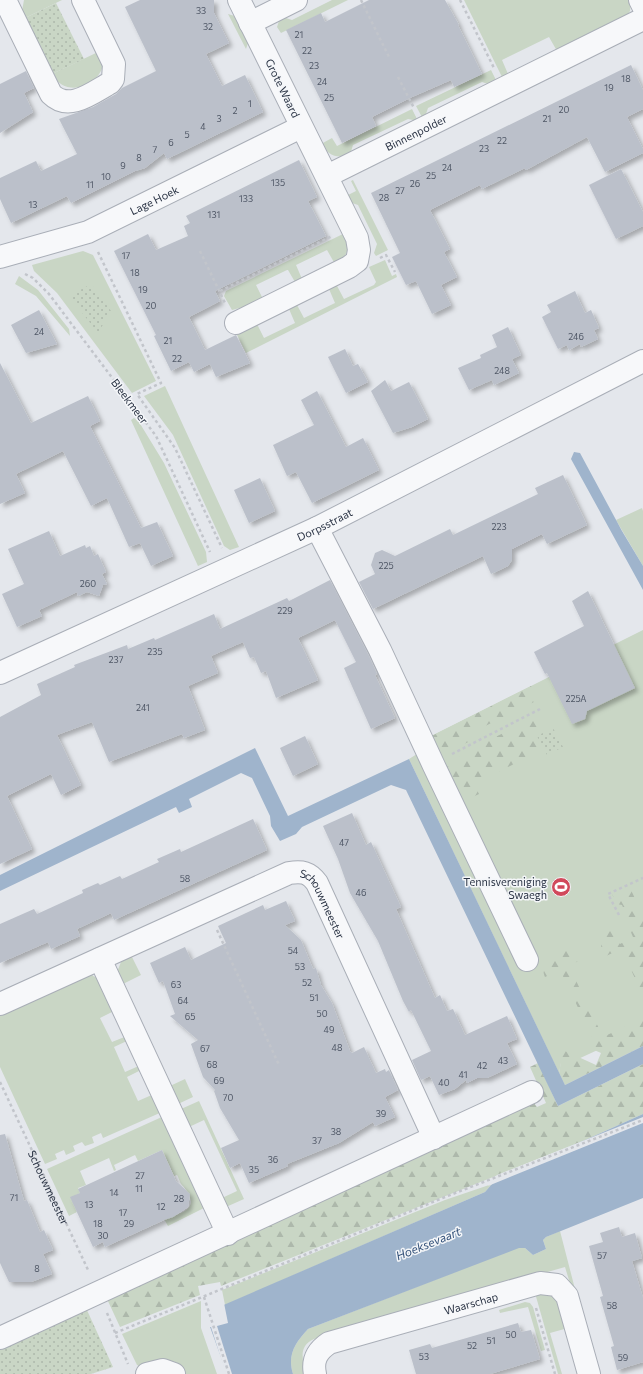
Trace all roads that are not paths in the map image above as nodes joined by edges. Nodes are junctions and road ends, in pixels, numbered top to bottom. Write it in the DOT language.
graph roads {
  1 [pos="5,0"];
  2 [pos="83,0"];
  3 [pos="239,0"];
  4 [pos="296,0"];
  5 [pos="640,0"];
  6 [pos="643,6"];
  7 [pos="643,19"];
  8 [pos="250,23"];
  9 [pos="301,127"];
  10 [pos="327,176"];
  11 [pos="0,257"];
  12 [pos="236,323"];
  13 [pos="643,361"];
  14 [pos="317,528"];
  15 [pos="0,673"];
  16 [pos="100,959"];
  17 [pos="527,960"];
  18 [pos="0,1004"];
  19 [pos="532,1092"];
  20 [pos="434,1138"];
  21 [pos="228,1234"];
  22 [pos="0,1338"];
  23 [pos="138,1371"];
  24 [pos="174,1374"];
  25 [pos="315,1374"];
  26 [pos="589,1374"];
  1 -- 2 [label="street"];
  3 -- 8 [label="street, Grote Waard"];
  4 -- 8 [label="street"];
  5 -- 6 [label="street"];
  7 -- 10 [label="street, Binnenpolder"];
  8 -- 9 [label="street, Grote Waard"];
  9 -- 10 [label="street, Grote Waard"];
  9 -- 11 [label="street, Lage Hoek"];
  10 -- 12 [label="street, Grote Waard"];
  13 -- 14 [label="street, Dorpsstraat"];
  14 -- 15 [label="street, Dorpsstraat"];
  14 -- 17 [label="street"];
  16 -- 18 [label="street, Schouwmeester"];
  16 -- 20 [label="street, Schouwmeester"];
  16 -- 21 [label="street"];
  19 -- 20 [label="street"];
  20 -- 21 [label="street"];
  21 -- 22 [label="street"];
  23 -- 24 [label="street"];
  25 -- 26 [label="street, Waarschap"];
}
